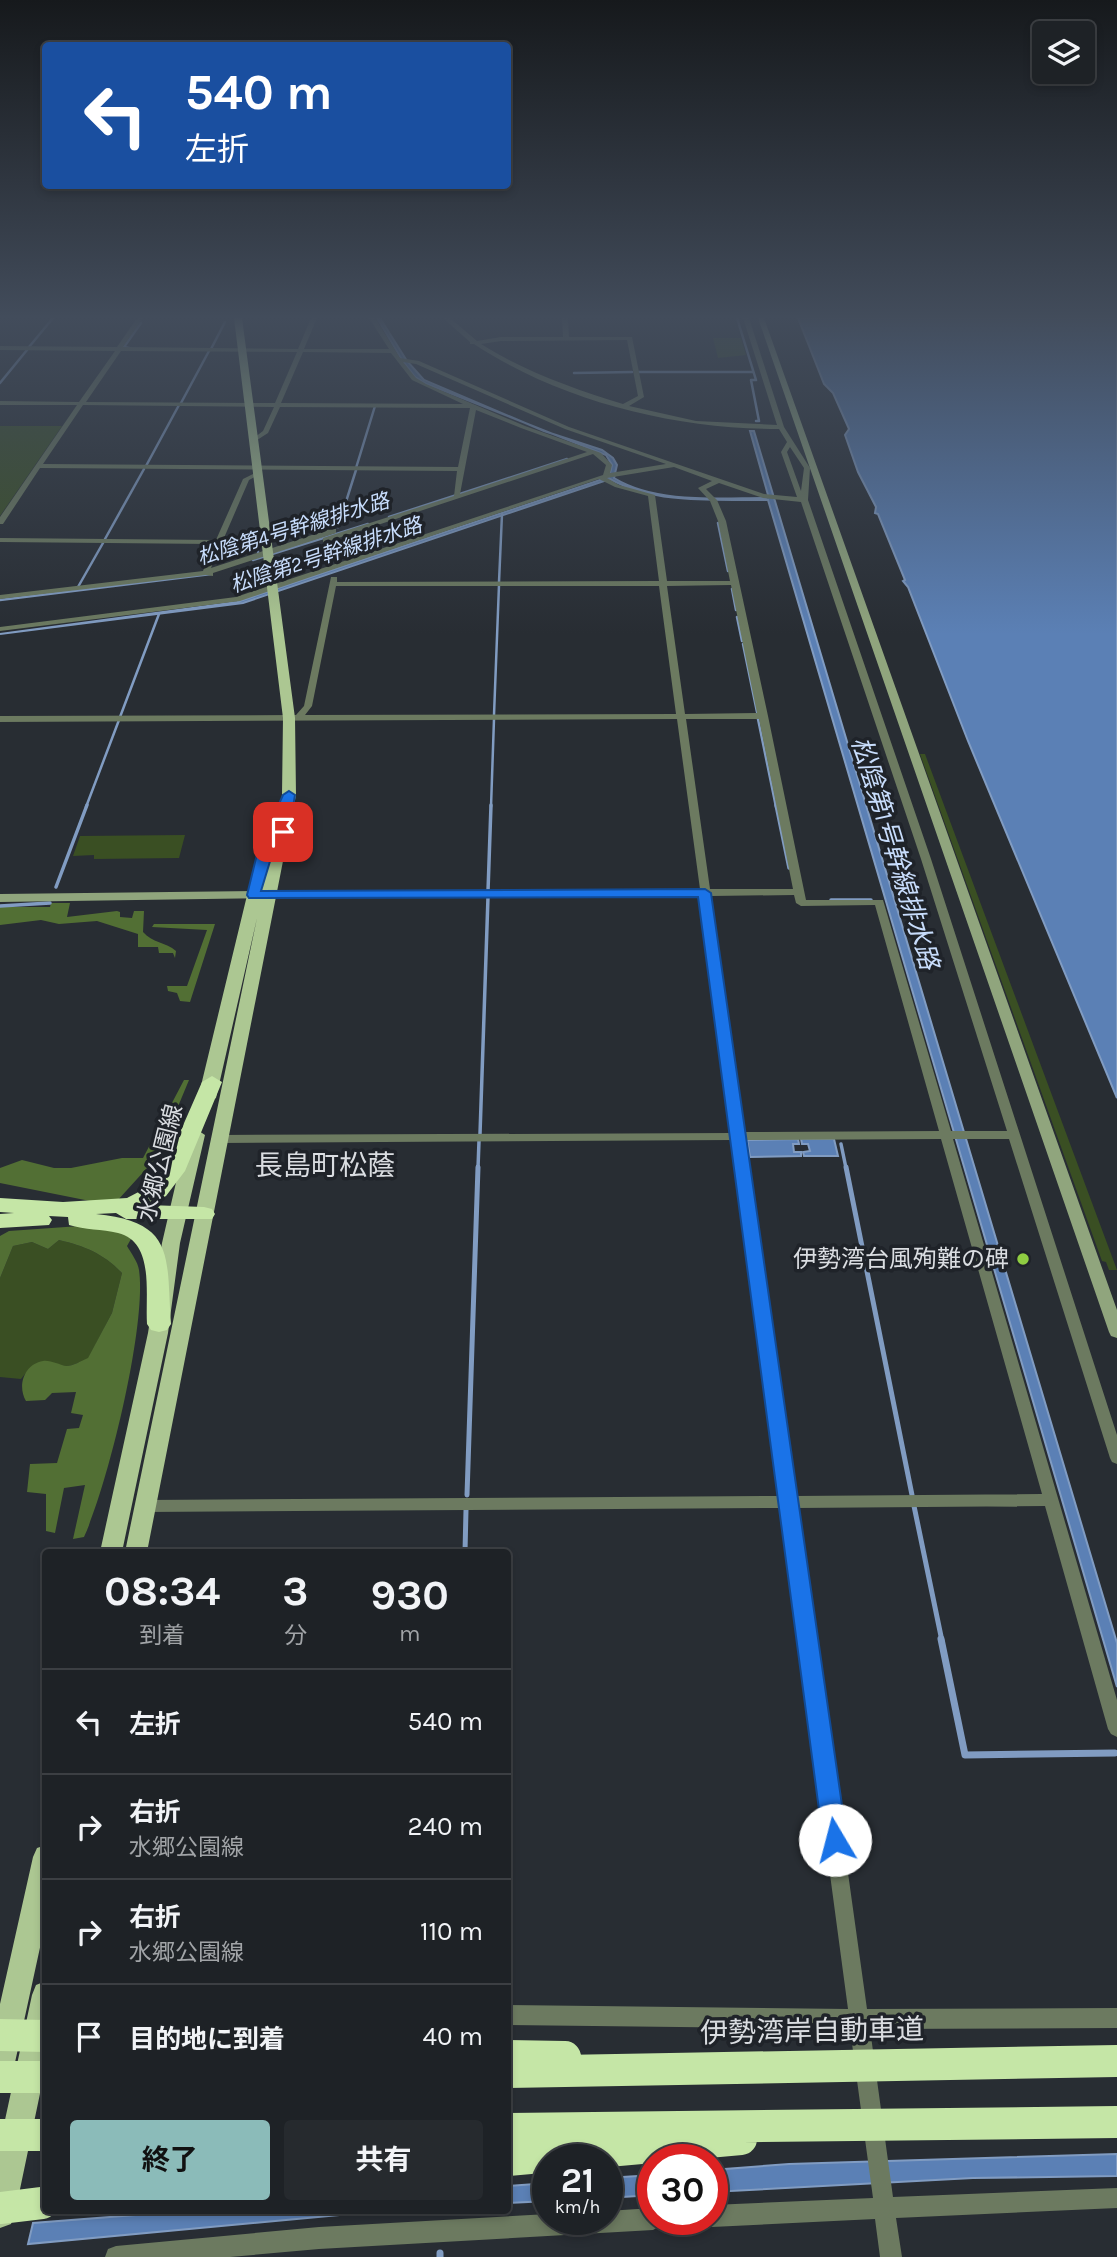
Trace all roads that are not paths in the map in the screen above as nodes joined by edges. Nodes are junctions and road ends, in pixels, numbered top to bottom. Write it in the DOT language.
graph roads {
  1 [pos="69,423"];
  2 [pos="251,423"];
  3 [pos="269,423"];
  4 [pos="470,423"];
  5 [pos="520,423"];
  6 [pos="556,423"];
  7 [pos="721,423"];
  8 [pos="779,423"];
  9 [pos="795,423"];
  10 [pos="780,427"];
  11 [pos="254,440"];
  12 [pos="789,443"];
  13 [pos="623,447"];
  14 [pos="600,453"];
  15 [pos="675,465"];
  16 [pos="39,466"];
  17 [pos="810,468"];
  18 [pos="461,469"];
  19 [pos="257,471"];
  20 [pos="606,477"];
  21 [pos="720,480"];
  22 [pos="458,495"];
  23 [pos="765,496"];
  24 [pos="711,498"];
  25 [pos="775,498"];
  26 [pos="804,500"];
  27 [pos="0,522"];
  28 [pos="333,531"];
  29 [pos="0,540"];
  30 [pos="219,542"];
  31 [pos="269,556"];
  32 [pos="331,570"];
  33 [pos="210,574"];
  34 [pos="663,583"];
  35 [pos="736,583"];
  36 [pos="334,584"];
  37 [pos="274,590"];
  38 [pos="0,597"];
  39 [pos="0,603"];
  40 [pos="0,629"];
  41 [pos="681,716"];
  42 [pos="764,716"];
  43 [pos="294,718"];
  44 [pos="0,719"];
  45 [pos="799,892"];
  46 [pos="705,893"];
  47 [pos="262,895"];
  48 [pos="0,898"];
  49 [pos="212,1082"];
  50 [pos="946,1134"];
  51 [pos="1015,1135"];
  52 [pos="737,1136"];
  53 [pos="220,1139"];
  54 [pos="0,1205"];
  55 [pos="61,1214"];
  56 [pos="177,1214"];
  57 [pos="204,1214"];
  58 [pos="0,1221"];
  59 [pos="159,1324"];
  60 [pos="1117,1332"];
  61 [pos="1117,1458"];
  62 [pos="1050,1500"];
  63 [pos="790,1502"];
  64 [pos="145,1506"];
  65 [pos="112,1549"];
  66 [pos="137,1549"];
  67 [pos="1117,1729"];
  68 [pos="42,1875"];
  69 [pos="42,2014"];
  70 [pos="511,2015"];
  71 [pos="1117,2018"];
  72 [pos="859,2019"];
  73 [pos="42,2025"];
  74 [pos="0,2035"];
  75 [pos="511,2056"];
  76 [pos="1117,2061"];
  77 [pos="891,2064"];
  78 [pos="0,2067"];
  79 [pos="511,2072"];
  80 [pos="0,2077"];
  81 [pos="42,2077"];
  82 [pos="1117,2122"];
  83 [pos="900,2124"];
  84 [pos="511,2129"];
  85 [pos="0,2135"];
  86 [pos="42,2135"];
  87 [pos="511,2160"];
  88 [pos="1117,2197"];
  89 [pos="885,2199"];
  90 [pos="42,2203"];
  91 [pos="0,2210"];
  92 [pos="728,2214"];
  93 [pos="637,2220"];
  94 [pos="116,2257"];
  95 [pos="891,2257"];
  1 -- 16 [label="street"];
  2 -- 11 [label="main road, 水郷公園線"];
  3 -- 11 [label="street"];
  4 -- 18 [label="street"];
  5 -- 14 [label="street"];
  6 -- 13 [label="street"];
  7 -- 10 [label="street"];
  8 -- 10 [label="street"];
  9 -- 17 [label="street"];
  10 -- 12 [label="street"];
  11 -- 19 [label="main road, 水郷公園線"];
  12 -- 17 [label="street"];
  12 -- 26 [label="street"];
  13 -- 14 [label="street"];
  13 -- 15 [label="street"];
  14 -- 20 [label="street"];
  14 -- 22 [label="street"];
  15 -- 20 [label="street"];
  15 -- 21 [label="street"];
  16 -- 19 [label="street"];
  16 -- 27 [label="street"];
  17 -- 26 [label="street"];
  17 -- 60 [label="street"];
  18 -- 19 [label="street"];
  18 -- 22 [label="street"];
  19 -- 30 [label="street"];
  19 -- 31 [label="main road, 水郷公園線"];
  20 -- 32 [label="street"];
  20 -- 34 [label="street"];
  21 -- 23 [label="street"];
  21 -- 24 [label="street"];
  22 -- 31 [label="street"];
  23 -- 25 [label="street"];
  24 -- 35 [label="street"];
  25 -- 26 [label="street"];
  26 -- 51 [label="street"];
  28 -- 31 [label="street"];
  29 -- 30 [label="street"];
  30 -- 33 [label="street"];
  31 -- 33 [label="street"];
  31 -- 37 [label="main road, 水郷公園線"];
  32 -- 36 [label="street"];
  32 -- 37 [label="street"];
  33 -- 38 [label="street"];
  33 -- 39 [label="street"];
  34 -- 35 [label="street"];
  34 -- 36 [label="street"];
  34 -- 41 [label="street"];
  35 -- 42 [label="street"];
  36 -- 43 [label="street"];
  37 -- 40 [label="street"];
  37 -- 43 [label="main road, 水郷公園線"];
  41 -- 42 [label="street"];
  41 -- 43 [label="street"];
  41 -- 46 [label="street"];
  42 -- 45 [label="street"];
  43 -- 44 [label="street"];
  43 -- 47 [label="main road, 水郷公園線"];
  45 -- 46 [label="street"];
  45 -- 50 [label="street"];
  46 -- 47 [label="street"];
  46 -- 52 [label="street"];
  47 -- 48 [label="street"];
  47 -- 49 [label="main road, 水郷公園線"];
  47 -- 53 [label="main road, 水郷公園線"];
  49 -- 55 [label="highway"];
  49 -- 56 [label="main road, 水郷公園線"];
  50 -- 51 [label="street"];
  50 -- 52 [label="street"];
  50 -- 62 [label="street"];
  51 -- 61 [label="street"];
  52 -- 53 [label="street"];
  52 -- 63 [label="street"];
  53 -- 57 [label="main road, 水郷公園線"];
  54 -- 55 [label="highway"];
  55 -- 56 [label="highway"];
  55 -- 58 [label="highway"];
  55 -- 59 [label="highway"];
  56 -- 57 [label="highway"];
  56 -- 59 [label="main road, 水郷公園線"];
  57 -- 64 [label="main road, 水郷公園線"];
  59 -- 65 [label="main road, 水郷公園線"];
  62 -- 63 [label="street"];
  62 -- 67 [label="street"];
  63 -- 64 [label="street"];
  63 -- 72 [label="street"];
  64 -- 66 [label="main road, 水郷公園線"];
  68 -- 78 [label="main road"];
  69 -- 74 [label="highway, bridge"];
  70 -- 72 [label="street"];
  71 -- 72 [label="street"];
  72 -- 89 [label="street"];
  73 -- 91 [label="main road"];
  75 -- 77 [label="highway, bridge"];
  76 -- 77 [label="highway, 伊勢湾岸自動車道, bridge"];
  77 -- 79 [label="highway, 伊勢湾岸自動車道, bridge"];
  80 -- 81 [label="highway, bridge"];
  82 -- 83 [label="highway, bridge"];
  83 -- 84 [label="highway, bridge"];
  83 -- 87 [label="highway, bridge"];
  85 -- 86 [label="highway, bridge"];
  88 -- 89 [label="street"];
  89 -- 92 [label="street"];
  89 -- 95 [label="street"];
  90 -- 91 [label="highway, bridge"];
  93 -- 94 [label="street"];
}
